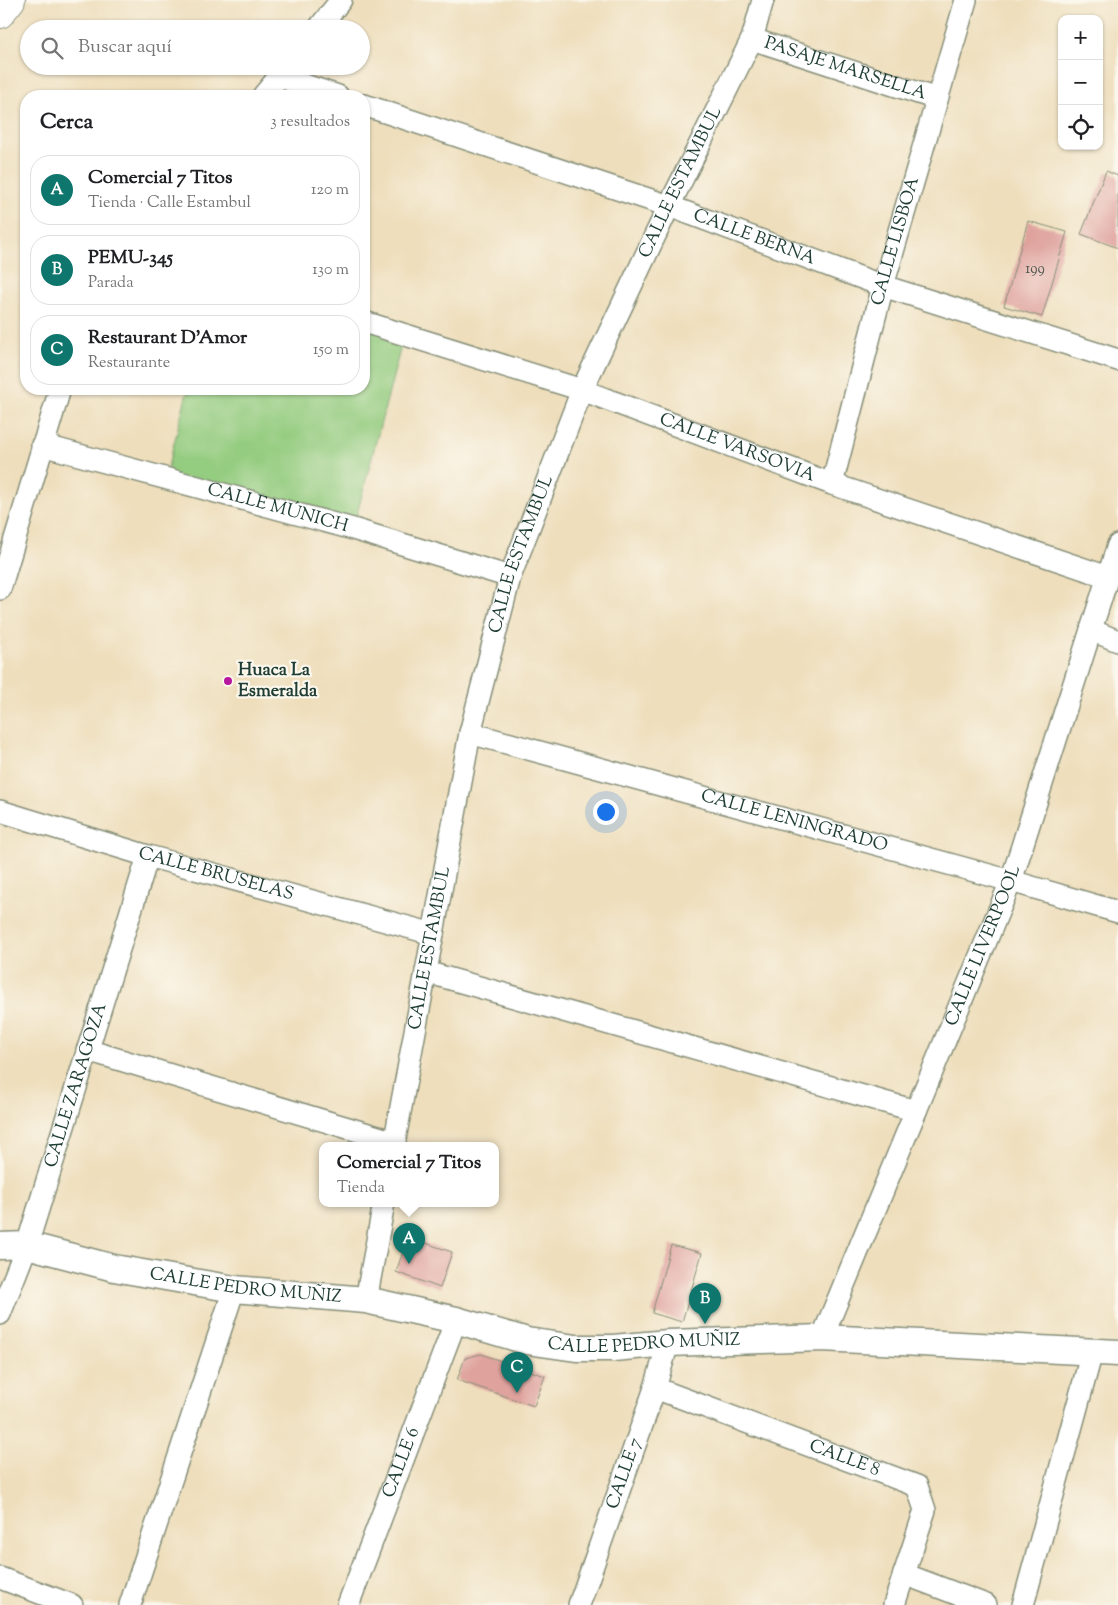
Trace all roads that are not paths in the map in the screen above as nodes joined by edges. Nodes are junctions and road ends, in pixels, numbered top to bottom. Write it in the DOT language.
graph roads {
  1 [pos="11,0"];
  2 [pos="342,0"];
  3 [pos="763,0"];
  4 [pos="966,0"];
  5 [pos="0,14"];
  6 [pos="325,20"];
  7 [pos="752,39"];
  8 [pos="281,75"];
  9 [pos="291,75"];
  10 [pos="268,90"];
  11 [pos="324,90"];
  12 [pos="937,99"];
  13 [pos="370,107"];
  14 [pos="670,206"];
  15 [pos="883,286"];
  16 [pos="370,324"];
  17 [pos="1118,360"];
  18 [pos="582,390"];
  19 [pos="58,395"];
  20 [pos="42,445"];
  21 [pos="832,484"];
  22 [pos="1118,545"];
  23 [pos="510,577"];
  24 [pos="1108,577"];
  25 [pos="0,589"];
  26 [pos="1091,630"];
  27 [pos="1118,641"];
  28 [pos="470,732"];
  29 [pos="0,811"];
  30 [pos="148,856"];
  31 [pos="1011,880"];
  32 [pos="1118,912"];
  33 [pos="433,934"];
  34 [pos="426,972"];
  35 [pos="87,1050"];
  36 [pos="916,1111"];
  37 [pos="387,1142"];
  38 [pos="394,1142"];
  39 [pos="383,1207"];
  40 [pos="0,1246"];
  41 [pos="26,1246"];
  42 [pos="234,1288"];
  43 [pos="366,1300"];
  44 [pos="0,1314"];
  45 [pos="456,1320"];
  46 [pos="822,1338"];
  47 [pos="668,1343"];
  48 [pos="1092,1352"];
  49 [pos="1118,1354"];
  50 [pos="655,1388"];
  51 [pos="904,1574"];
  52 [pos="0,1579"];
  53 [pos="71,1605"];
  54 [pos="130,1605"];
  55 [pos="348,1605"];
  56 [pos="579,1605"];
  57 [pos="894,1605"];
  58 [pos="986,1605"];
  59 [pos="1023,1605"];
  1 -- 5 [label="main road"];
  2 -- 6 [label="street"];
  3 -- 7 [label="street, CALLE ESTAMBUL"];
  4 -- 12 [label="street, CALLE LISBOA"];
  7 -- 12 [label="street, PASAJE MARSELLA"];
  7 -- 14 [label="street, CALLE ESTAMBUL"];
  8 -- 10 [label="street"];
  9 -- 11 [label="street"];
  12 -- 15 [label="street, CALLE LISBOA"];
  13 -- 14 [label="street, CALLE BERNA"];
  14 -- 15 [label="street, CALLE BERNA"];
  14 -- 18 [label="street, CALLE ESTAMBUL"];
  15 -- 17 [label="street, CALLE BERNA"];
  15 -- 21 [label="street, CALLE LISBOA"];
  16 -- 18 [label="street, CALLE VARSOVIA"];
  18 -- 21 [label="street, CALLE VARSOVIA"];
  18 -- 23 [label="street, CALLE ESTAMBUL"];
  19 -- 20 [label="street"];
  20 -- 23 [label="street, CALLE MÚNICH"];
  20 -- 25 [label="street"];
  21 -- 24 [label="street, CALLE VARSOVIA"];
  22 -- 24 [label="street, CALLE LIVERPOOL"];
  23 -- 28 [label="street, CALLE ESTAMBUL"];
  24 -- 26 [label="street, CALLE LIVERPOOL"];
  26 -- 27 [label="street"];
  26 -- 31 [label="street, CALLE LIVERPOOL"];
  28 -- 31 [label="street, CALLE LENINGRADO"];
  28 -- 33 [label="street, CALLE ESTAMBUL"];
  29 -- 30 [label="street, CALLE BRUSELAS"];
  30 -- 33 [label="street, CALLE BRUSELAS"];
  30 -- 35 [label="street, CALLE ZARAGOZA"];
  31 -- 32 [label="street, CALLE LENINGRADO"];
  31 -- 36 [label="street, CALLE LIVERPOOL"];
  33 -- 34 [label="street, CALLE ESTAMBUL"];
  34 -- 36 [label="street"];
  34 -- 38 [label="street, CALLE ESTAMBUL"];
  35 -- 37 [label="street"];
  35 -- 41 [label="street, CALLE ZARAGOZA"];
  36 -- 46 [label="street, CALLE LIVERPOOL"];
  39 -- 43 [label="street"];
  40 -- 41 [label="street, CALLE PEDRO MUÑIZ"];
  41 -- 42 [label="street, CALLE PEDRO MUÑIZ"];
  41 -- 44 [label="street, CALLE ZARAGOZA"];
  42 -- 43 [label="street, CALLE PEDRO MUÑIZ"];
  42 -- 54 [label="street"];
  43 -- 45 [label="street, CALLE PEDRO MUÑIZ"];
  45 -- 47 [label="street, CALLE PEDRO MUÑIZ"];
  45 -- 55 [label="street, CALLE 6"];
  46 -- 47 [label="street, CALLE PEDRO MUÑIZ"];
  46 -- 48 [label="street, CALLE PEDRO MUÑIZ"];
  47 -- 50 [label="street, CALLE 7"];
  48 -- 49 [label="street, CALLE PEDRO MUÑIZ"];
  48 -- 59 [label="street"];
  50 -- 51 [label="street, CALLE 8"];
  50 -- 56 [label="street, CALLE 7"];
  51 -- 57 [label="street, CALLE 8"];
  51 -- 58 [label="street"];
  52 -- 53 [label="street"];
}
